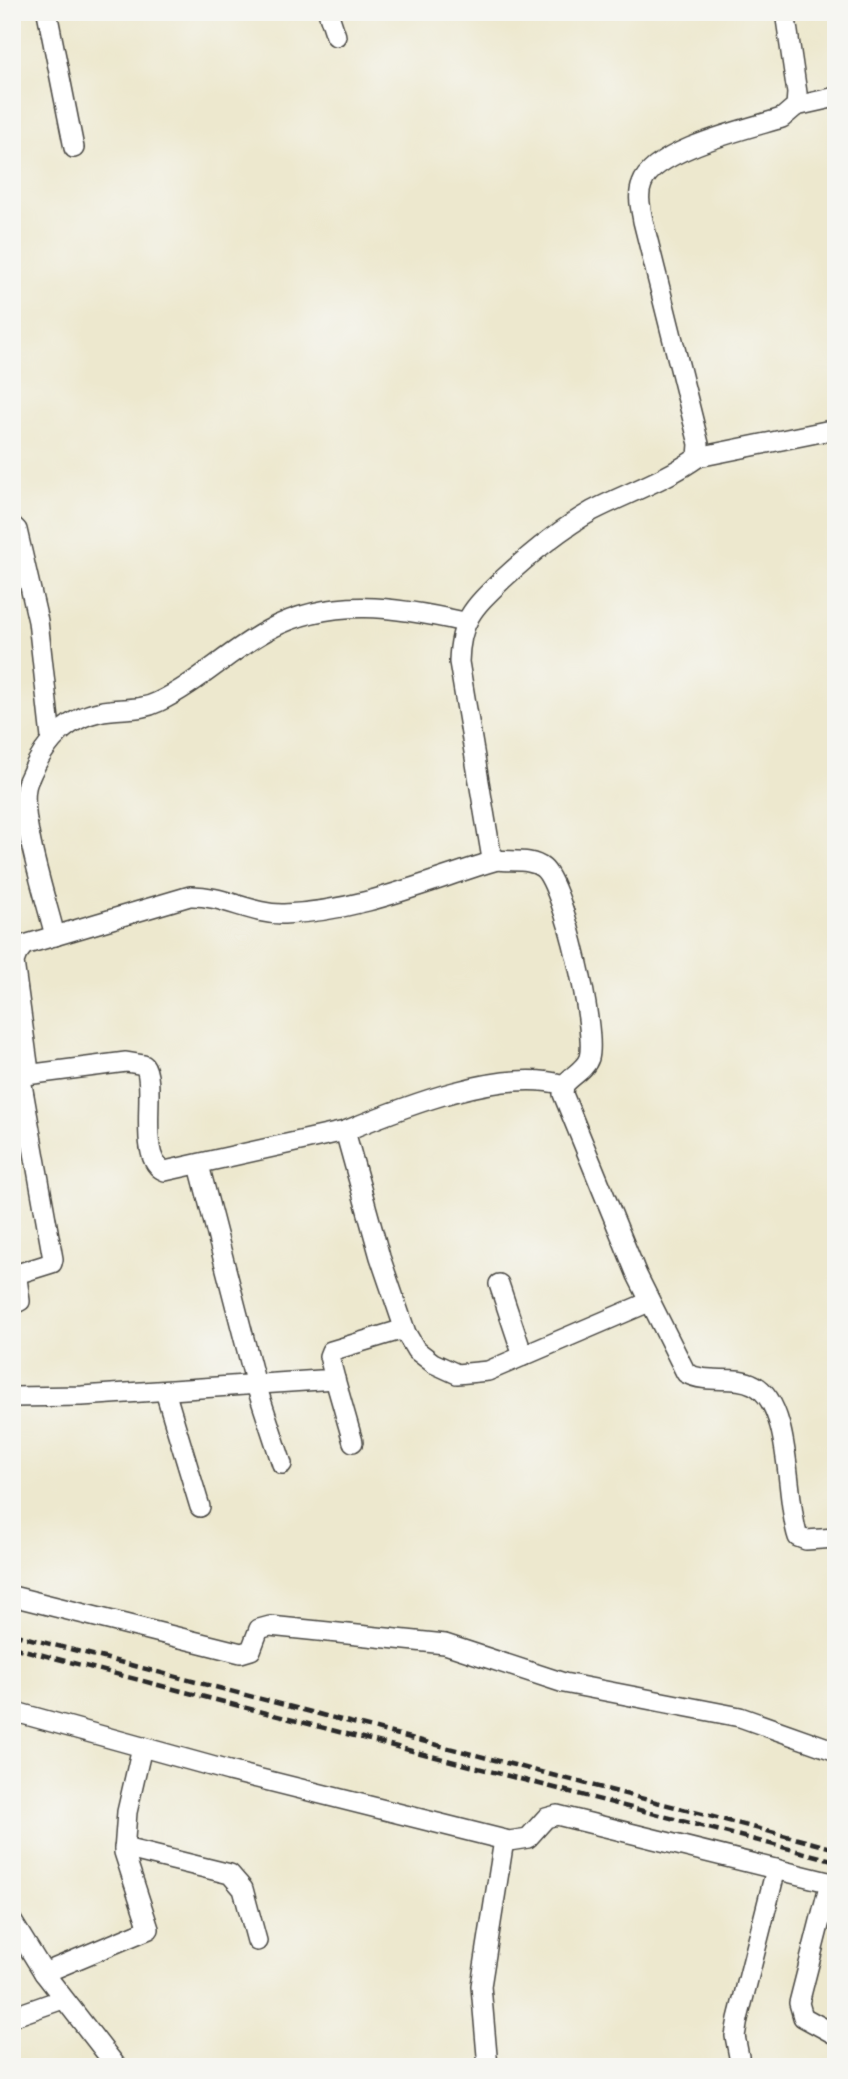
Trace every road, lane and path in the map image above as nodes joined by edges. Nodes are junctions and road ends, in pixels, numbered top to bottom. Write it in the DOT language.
graph roads {
  1 [pos="47,12"];
  2 [pos="328,12"];
  3 [pos="785,12"];
  4 [pos="336,36"];
  5 [pos="836,97"];
  6 [pos="796,106"];
  7 [pos="74,148"];
  8 [pos="836,429"];
  9 [pos="698,457"];
  10 [pos="12,525"];
  11 [pos="464,622"];
  12 [pos="51,738"];
  13 [pos="497,860"];
  14 [pos="55,936"];
  15 [pos="20,1078"];
  16 [pos="564,1085"];
  17 [pos="345,1131"];
  18 [pos="199,1165"];
  19 [pos="499,1284"];
  20 [pos="649,1302"];
  21 [pos="12,1305"];
  22 [pos="404,1329"];
  23 [pos="523,1356"];
  24 [pos="335,1379"];
  25 [pos="256,1385"];
  26 [pos="165,1391"];
  27 [pos="12,1397"];
  28 [pos="353,1442"];
  29 [pos="282,1464"];
  30 [pos="200,1507"];
  31 [pos="836,1538"];
  32 [pos="12,1596"];
  33 [pos="12,1711"];
  34 [pos="142,1747"];
  35 [pos="836,1751"];
  36 [pos="505,1840"];
  37 [pos="124,1848"];
  38 [pos="776,1869"];
  39 [pos="833,1883"];
  40 [pos="12,1921"];
  41 [pos="257,1941"];
  42 [pos="44,1973"];
  43 [pos="63,1999"];
  44 [pos="12,2017"];
  45 [pos="836,2035"];
  46 [pos="117,2067"];
  47 [pos="488,2067"];
  48 [pos="741,2067"];
  1 -- 7 [label="street"];
  2 -- 4 [label="street"];
  3 -- 6 [label="street"];
  5 -- 6 [label="street"];
  6 -- 9 [label="street"];
  8 -- 9 [label="street"];
  9 -- 11 [label="street"];
  10 -- 12 [label="street"];
  11 -- 12 [label="street"];
  11 -- 13 [label="street"];
  12 -- 14 [label="street"];
  13 -- 14 [label="street"];
  13 -- 16 [label="street"];
  14 -- 15 [label="street"];
  15 -- 18 [label="street"];
  15 -- 21 [label="street"];
  16 -- 17 [label="street"];
  16 -- 20 [label="street"];
  17 -- 18 [label="street"];
  17 -- 22 [label="street"];
  18 -- 25 [label="street"];
  19 -- 23 [label="street"];
  20 -- 23 [label="street"];
  20 -- 31 [label="street"];
  22 -- 23 [label="street"];
  22 -- 24 [label="street"];
  24 -- 25 [label="street"];
  24 -- 28 [label="street"];
  25 -- 26 [label="street"];
  25 -- 29 [label="street"];
  26 -- 27 [label="street"];
  26 -- 30 [label="street"];
  32 -- 35 [label="street"];
  33 -- 34 [label="street"];
  34 -- 36 [label="street"];
  34 -- 37 [label="street"];
  36 -- 38 [label="street"];
  36 -- 47 [label="street"];
  37 -- 41 [label="street"];
  37 -- 42 [label="street"];
  38 -- 39 [label="street"];
  38 -- 48 [label="street"];
  39 -- 45 [label="street"];
  40 -- 42 [label="street"];
  42 -- 43 [label="street"];
  43 -- 44 [label="street"];
  43 -- 46 [label="street"];
}
